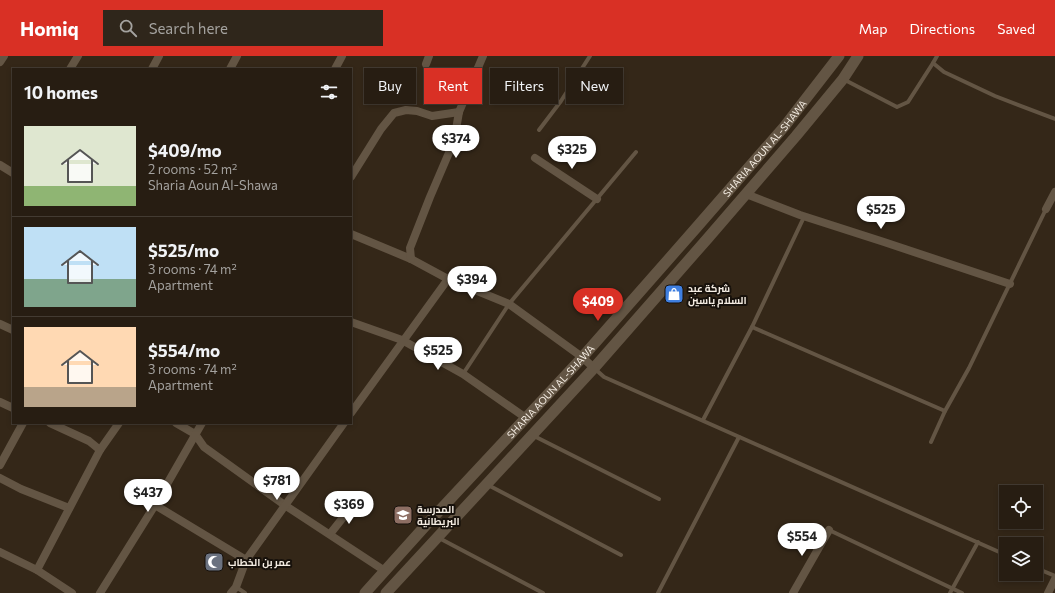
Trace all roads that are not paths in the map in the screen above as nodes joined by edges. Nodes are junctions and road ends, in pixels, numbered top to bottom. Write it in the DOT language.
graph roads {
  1 [pos="4,56"];
  2 [pos="78,56"];
  3 [pos="159,56"];
  4 [pos="238,56"];
  5 [pos="342,56"];
  6 [pos="483,56"];
  7 [pos="590,56"];
  8 [pos="839,56"];
  9 [pos="858,56"];
  10 [pos="937,56"];
  11 [pos="0,62"];
  12 [pos="933,63"];
  13 [pos="71,68"];
  14 [pos="153,68"];
  15 [pos="231,68"];
  16 [pos="335,68"];
  17 [pos="843,79"];
  18 [pos="459,112"];
  19 [pos="1055,119"];
  20 [pos="538,130"];
  21 [pos="636,152"];
  22 [pos="535,158"];
  23 [pos="0,165"];
  24 [pos="12,171"];
  25 [pos="352,175"];
  26 [pos="1055,192"];
  27 [pos="746,194"];
  28 [pos="597,199"];
  29 [pos="1046,209"];
  30 [pos="804,217"];
  31 [pos="352,234"];
  32 [pos="411,259"];
  33 [pos="448,279"];
  34 [pos="1010,284"];
  35 [pos="509,304"];
  36 [pos="352,322"];
  37 [pos="0,324"];
  38 [pos="752,327"];
  39 [pos="12,330"];
  40 [pos="402,340"];
  41 [pos="582,357"];
  42 [pos="594,368"];
  43 [pos="463,374"];
  44 [pos="0,402"];
  45 [pos="12,408"];
  46 [pos="945,411"];
  47 [pos="352,412"];
  48 [pos="526,418"];
  49 [pos="703,420"];
  50 [pos="23,424"];
  51 [pos="52,424"];
  52 [pos="118,424"];
  53 [pos="178,424"];
  54 [pos="201,424"];
  55 [pos="343,424"];
  56 [pos="195,434"];
  57 [pos="532,434"];
  58 [pos="739,437"];
  59 [pos="931,442"];
  60 [pos="100,450"];
  61 [pos="0,464"];
  62 [pos="0,478"];
  63 [pos="486,484"];
  64 [pos="659,499"];
  65 [pos="155,505"];
  66 [pos="353,505"];
  67 [pos="286,506"];
  68 [pos="69,508"];
  69 [pos="830,530"];
  70 [pos="330,534"];
  71 [pos="436,537"];
  72 [pos="978,542"];
  73 [pos="0,552"];
  74 [pos="999,552"];
  75 [pos="621,555"];
  76 [pos="246,560"];
  77 [pos="37,570"];
  78 [pos="385,571"];
  79 [pos="1043,571"];
  80 [pos="1055,577"];
  81 [pos="233,590"];
  82 [pos="951,591"];
  83 [pos="390,592"];
  84 [pos="72,593"];
  85 [pos="100,593"];
  86 [pos="245,593"];
  87 [pos="365,593"];
  88 [pos="543,593"];
  89 [pos="658,593"];
  90 [pos="793,593"];
  91 [pos="962,593"];
  92 [pos="1048,593"];
  1 -- 11 [label="street"];
  2 -- 13 [label="street"];
  3 -- 14 [label="street"];
  4 -- 15 [label="street"];
  5 -- 16 [label="street"];
  6 -- 18 [label="street"];
  7 -- 20 [label="lane"];
  8 -- 41 [label="main road, SHARIA AOUN AL-SHAWA"];
  9 -- 17 [label="main road, SHARIA AOUN AL-SHAWA"];
  10 -- 12 [label="lane"];
  12 -- 17 [label="lane"];
  12 -- 19 [label="lane"];
  17 -- 27 [label="main road, SHARIA AOUN AL-SHAWA"];
  18 -- 25 [label="street"];
  18 -- 32 [label="street"];
  21 -- 28 [label="lane"];
  22 -- 28 [label="street"];
  23 -- 24 [label="street"];
  26 -- 29 [label="street"];
  27 -- 30 [label="street"];
  27 -- 42 [label="main road, SHARIA AOUN AL-SHAWA"];
  28 -- 35 [label="lane"];
  29 -- 34 [label="lane"];
  30 -- 34 [label="street"];
  30 -- 38 [label="lane"];
  31 -- 32 [label="street"];
  32 -- 33 [label="street"];
  33 -- 35 [label="street"];
  33 -- 40 [label="street"];
  34 -- 46 [label="lane"];
  35 -- 41 [label="street"];
  35 -- 43 [label="lane"];
  36 -- 40 [label="street"];
  37 -- 39 [label="street"];
  38 -- 46 [label="lane"];
  38 -- 49 [label="lane"];
  40 -- 43 [label="street"];
  40 -- 47 [label="street"];
  41 -- 42 [label="street"];
  41 -- 48 [label="main road, SHARIA AOUN AL-SHAWA"];
  42 -- 49 [label="lane"];
  42 -- 57 [label="main road, SHARIA AOUN AL-SHAWA"];
  43 -- 48 [label="street"];
  44 -- 45 [label="street"];
  46 -- 59 [label="lane"];
  48 -- 78 [label="main road, SHARIA AOUN AL-SHAWA"];
  49 -- 58 [label="lane"];
  50 -- 61 [label="street"];
  51 -- 60 [label="street"];
  52 -- 60 [label="street"];
  53 -- 56 [label="street"];
  54 -- 56 [label="street"];
  55 -- 67 [label="street"];
  56 -- 65 [label="street"];
  56 -- 67 [label="street"];
  57 -- 63 [label="main road, SHARIA AOUN AL-SHAWA"];
  57 -- 64 [label="lane"];
  58 -- 72 [label="lane"];
  58 -- 89 [label="lane"];
  60 -- 68 [label="street"];
  62 -- 68 [label="street"];
  63 -- 71 [label="main road, SHARIA AOUN AL-SHAWA"];
  63 -- 75 [label="lane"];
  65 -- 76 [label="street"];
  65 -- 85 [label="street"];
  66 -- 70 [label="street"];
  67 -- 70 [label="street"];
  67 -- 76 [label="street"];
  68 -- 77 [label="street"];
  69 -- 82 [label="lane"];
  69 -- 90 [label="street"];
  70 -- 78 [label="street"];
  71 -- 83 [label="main road, SHARIA AOUN AL-SHAWA"];
  71 -- 88 [label="lane"];
  72 -- 74 [label="lane"];
  72 -- 82 [label="lane"];
  73 -- 77 [label="street"];
  76 -- 81 [label="street"];
  77 -- 84 [label="street"];
  78 -- 87 [label="main road, SHARIA AOUN AL-SHAWA"];
  79 -- 80 [label="lane"];
  80 -- 92 [label="street"];
  81 -- 86 [label="lane"];
  82 -- 91 [label="lane"];
}
